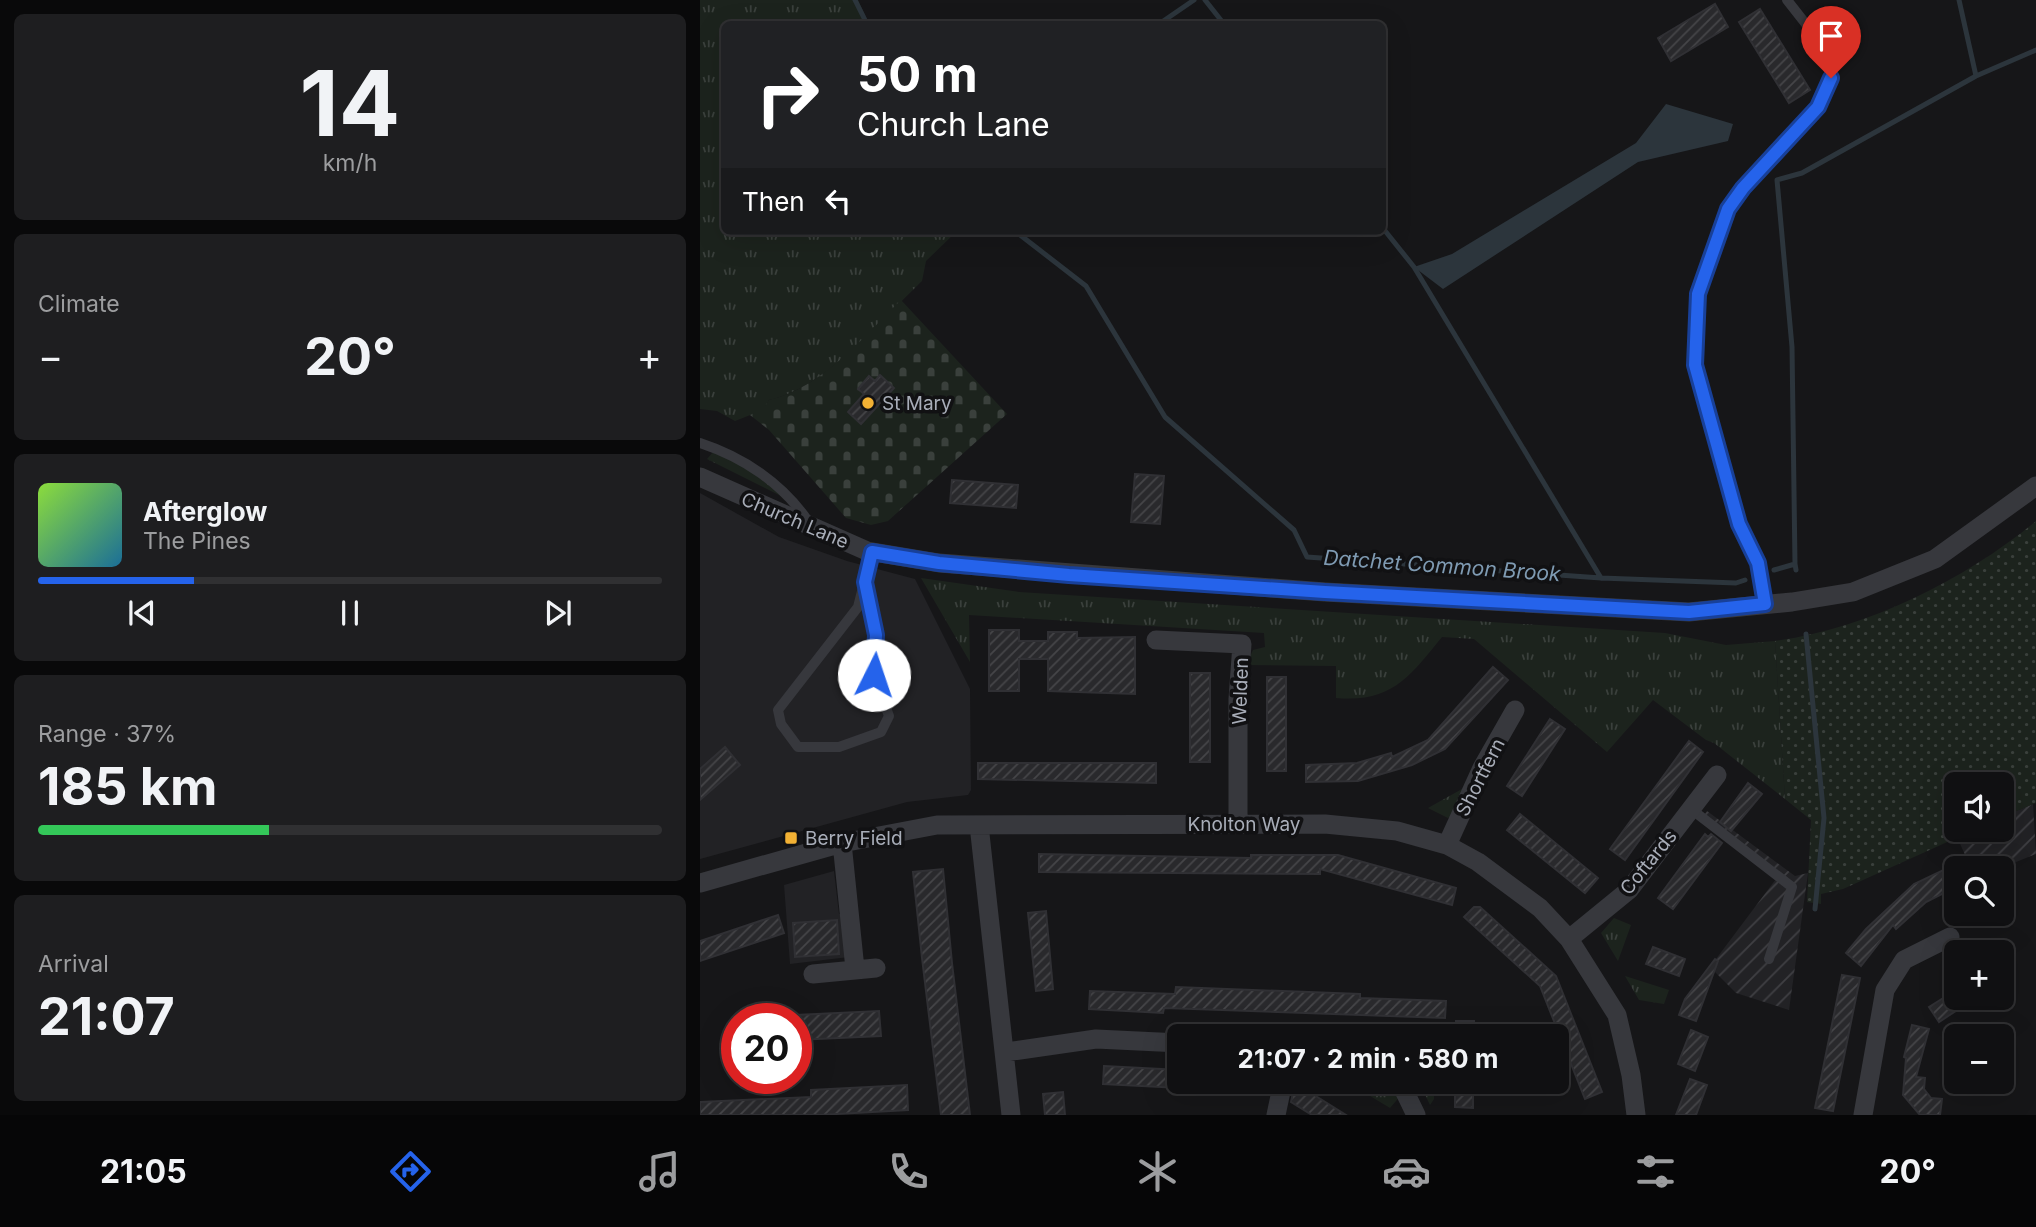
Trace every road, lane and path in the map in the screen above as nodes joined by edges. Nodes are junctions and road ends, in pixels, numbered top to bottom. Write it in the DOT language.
graph roads {
  1 [pos="1787,0"];
  2 [pos="700,443"];
  3 [pos="700,477"];
  4 [pos="2036,486"];
  5 [pos="814,529"];
  6 [pos="872,552"];
  7 [pos="865,582"];
  8 [pos="1765,604"];
  9 [pos="1156,639"];
  10 [pos="1516,709"];
  11 [pos="1717,775"];
  12 [pos="1691,809"];
  13 [pos="1238,824"];
  14 [pos="979,825"];
  15 [pos="842,843"];
  16 [pos="1447,845"];
  17 [pos="700,883"];
  18 [pos="1950,937"];
  19 [pos="1569,939"];
  20 [pos="1769,959"];
  21 [pos="876,968"];
  22 [pos="855,969"];
  23 [pos="813,974"];
  24 [pos="1167,1042"];
  25 [pos="1006,1052"];
  26 [pos="1280,1094"];
  27 [pos="1406,1094"];
  28 [pos="1010,1115"];
  29 [pos="1276,1115"];
  30 [pos="1416,1115"];
  31 [pos="1636,1115"];
  32 [pos="1863,1115"];
  1 -- 8 [label="lane"];
  2 -- 5 [label="lane"];
  3 -- 5 [label="street, Church Lane"];
  4 -- 8 [label="street, Church Lane"];
  5 -- 6 [label="street, Church Lane"];
  6 -- 7 [label="lane"];
  6 -- 8 [label="street, Church Lane"];
  7 -- 7 [label="lane"];
  9 -- 13 [label="street, Welden"];
  10 -- 16 [label="street, Shortfern"];
  11 -- 12 [label="street, Coftards"];
  12 -- 19 [label="street, Coftards"];
  12 -- 20 [label="lane"];
  13 -- 14 [label="street, Knolton Way"];
  13 -- 16 [label="street, Knolton Way"];
  14 -- 15 [label="street, Knolton Way"];
  14 -- 25 [label="street"];
  15 -- 17 [label="street, Knolton Way"];
  15 -- 22 [label="street"];
  16 -- 19 [label="street, Knolton Way"];
  18 -- 32 [label="street"];
  19 -- 31 [label="street, Knolton Way"];
  21 -- 22 [label="street"];
  22 -- 23 [label="street"];
  24 -- 25 [label="street"];
  25 -- 28 [label="street"];
  26 -- 29 [label="street"];
  27 -- 30 [label="street"];
}
